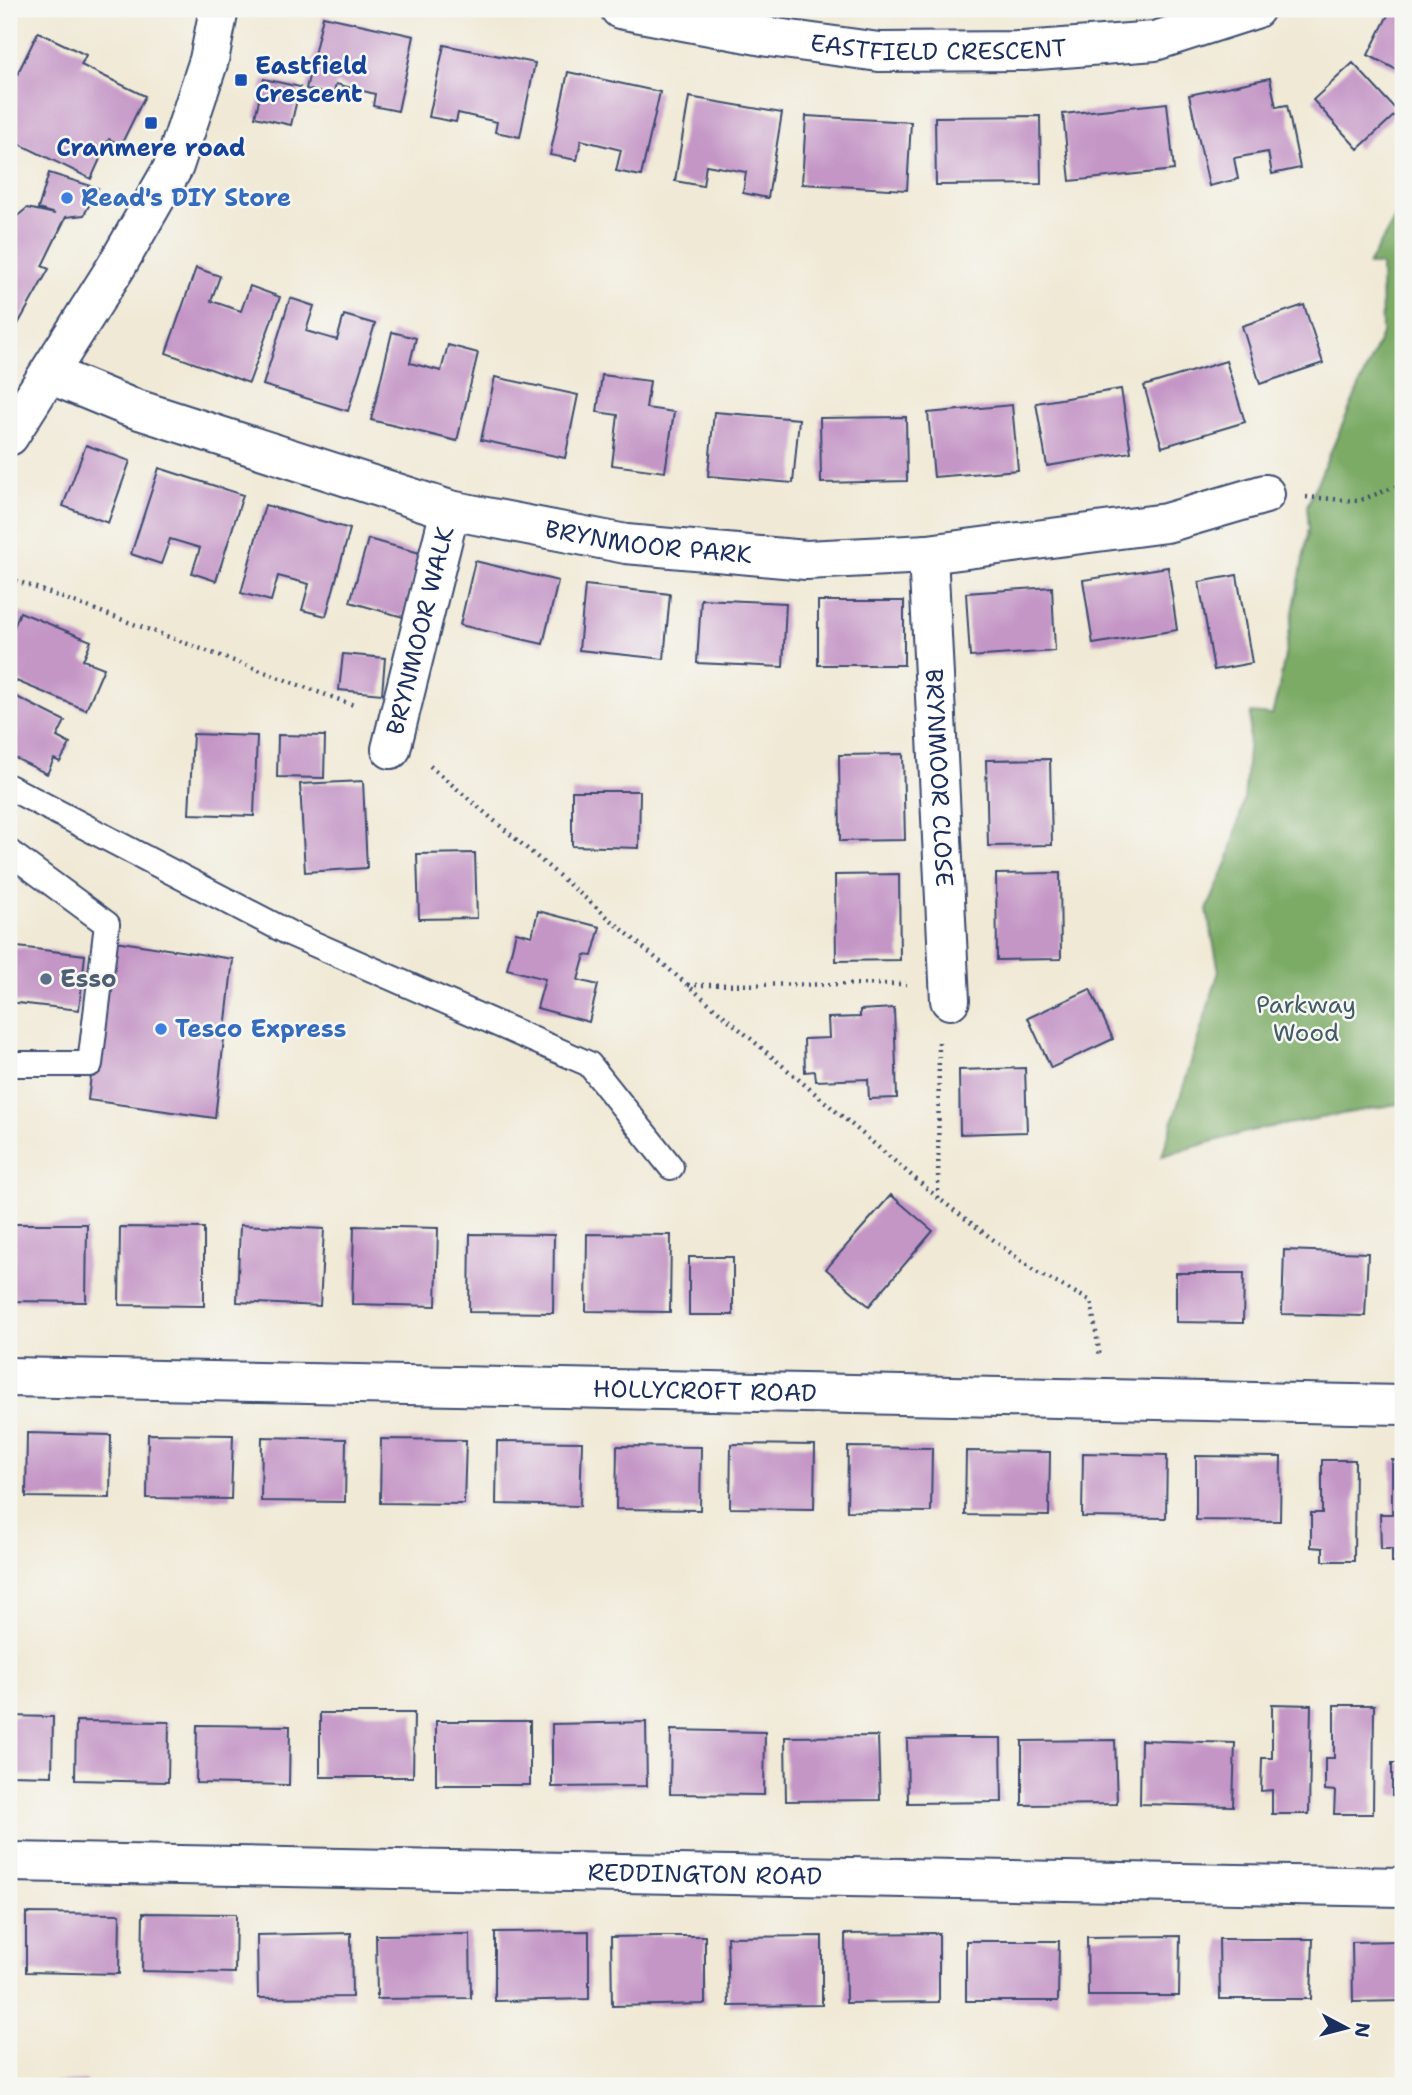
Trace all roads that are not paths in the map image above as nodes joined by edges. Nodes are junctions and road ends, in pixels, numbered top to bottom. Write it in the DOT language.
graph roads {
  1 [pos="219,9"];
  2 [pos="620,9"];
  3 [pos="1255,9"];
  4 [pos="49,374"];
  5 [pos="9,436"];
  6 [pos="1265,494"];
  7 [pos="450,510"];
  8 [pos="928,554"];
  9 [pos="394,735"];
  10 [pos="9,787"];
  11 [pos="9,852"];
  12 [pos="950,992"];
  13 [pos="9,1064"];
  14 [pos="671,1167"];
  15 [pos="9,1377"];
  16 [pos="1403,1405"];
  17 [pos="9,1862"];
  18 [pos="1403,1887"];
  1 -- 4 [label="street"];
  2 -- 3 [label="street, EASTFIELD CRESCENT"];
  4 -- 5 [label="street"];
  4 -- 7 [label="street, BRYNMOOR PARK"];
  6 -- 8 [label="street, BRYNMOOR PARK"];
  7 -- 8 [label="street, BRYNMOOR PARK"];
  7 -- 9 [label="street, BRYNMOOR WALK"];
  8 -- 12 [label="street, BRYNMOOR CLOSE"];
  10 -- 14 [label="lane"];
  11 -- 13 [label="lane"];
  15 -- 16 [label="street, HOLLYCROFT ROAD"];
  17 -- 18 [label="street, REDDINGTON ROAD"];
}
